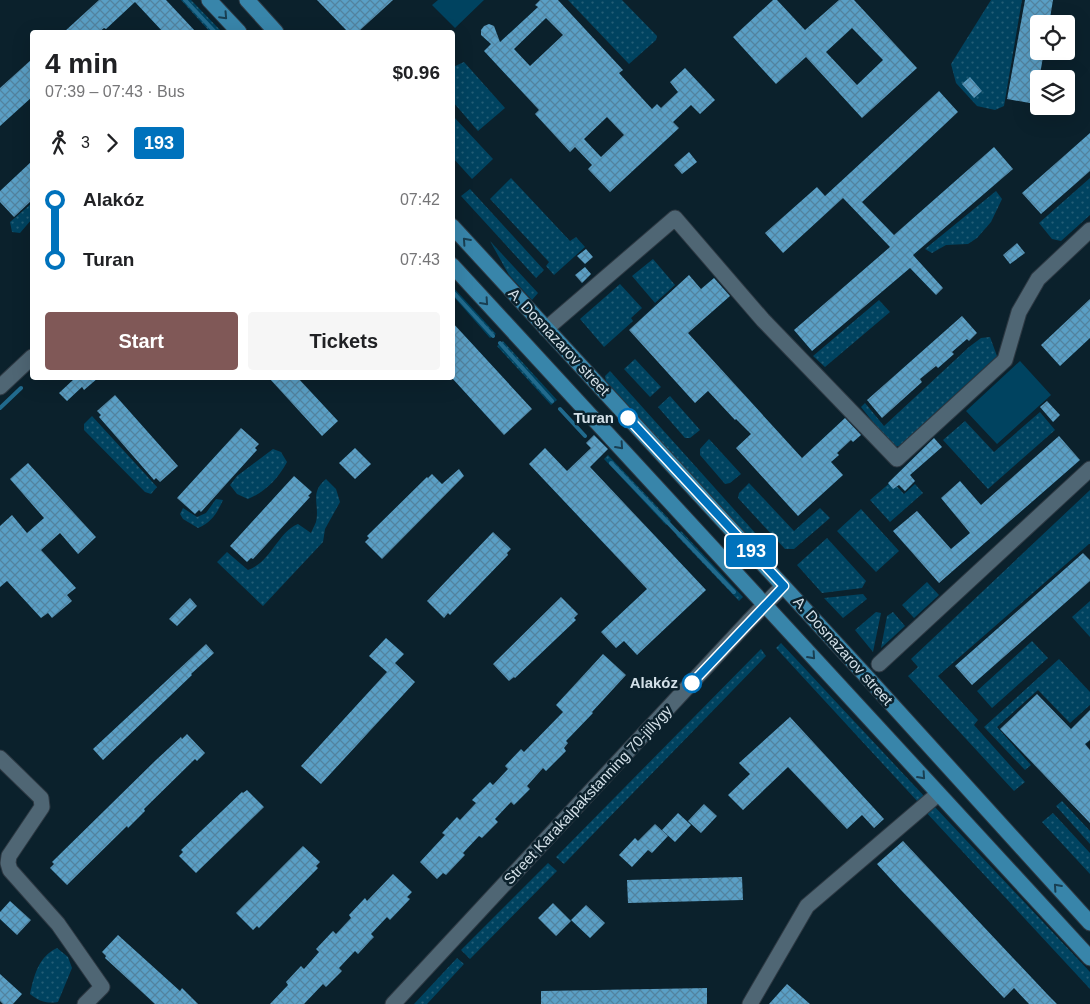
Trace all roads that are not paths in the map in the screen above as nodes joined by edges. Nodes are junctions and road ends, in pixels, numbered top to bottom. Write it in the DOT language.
graph roads {
  1 [pos="209,0"];
  2 [pos="247,0"];
  3 [pos="237,30"];
  4 [pos="274,30"];
  5 [pos="455,229"];
  6 [pos="1090,230"];
  7 [pos="455,269"];
  8 [pos="546,329"];
  9 [pos="30,359"];
  10 [pos="0,387"];
  11 [pos="1090,469"];
  12 [pos="767,568"];
  13 [pos="747,586"];
  14 [pos="784,586"];
  15 [pos="764,605"];
  16 [pos="810,616"];
  17 [pos="794,636"];
  18 [pos="879,664"];
  19 [pos="0,758"];
  20 [pos="938,794"];
  21 [pos="1090,924"];
  22 [pos="1090,958"];
  23 [pos="85,1004"];
  24 [pos="394,1004"];
  25 [pos="750,1004"];
  1 -- 3 [label="main road, one-way"];
  2 -- 4 [label="main road"];
  8 -- 5 [label="main road, A. Dosnazarov street, one-way"];
  6 -- 8 [label="street"];
  7 -- 13 [label="main road, A. Dosnazarov street, one-way"];
  8 -- 12 [label="main road, A. Dosnazarov street"];
  9 -- 10 [label="street"];
  11 -- 18 [label="street"];
  12 -- 13 [label="main road"];
  12 -- 14 [label="main road, A. Dosnazarov street"];
  13 -- 15 [label="main road, A. Dosnazarov street"];
  14 -- 15 [label="street, Street Karakalpakstanning 70-jillygy"];
  14 -- 16 [label="main road, A. Dosnazarov street"];
  15 -- 17 [label="main road, A. Dosnazarov street"];
  15 -- 24 [label="street, Street Karakalpakstanning 70-jillygy"];
  16 -- 17 [label="main road"];
  21 -- 16 [label="main road, A. Dosnazarov street, one-way"];
  17 -- 20 [label="main road, A. Dosnazarov street, one-way"];
  19 -- 23 [label="street"];
  20 -- 22 [label="main road, A. Dosnazarov street"];
  20 -- 25 [label="street"];
}
